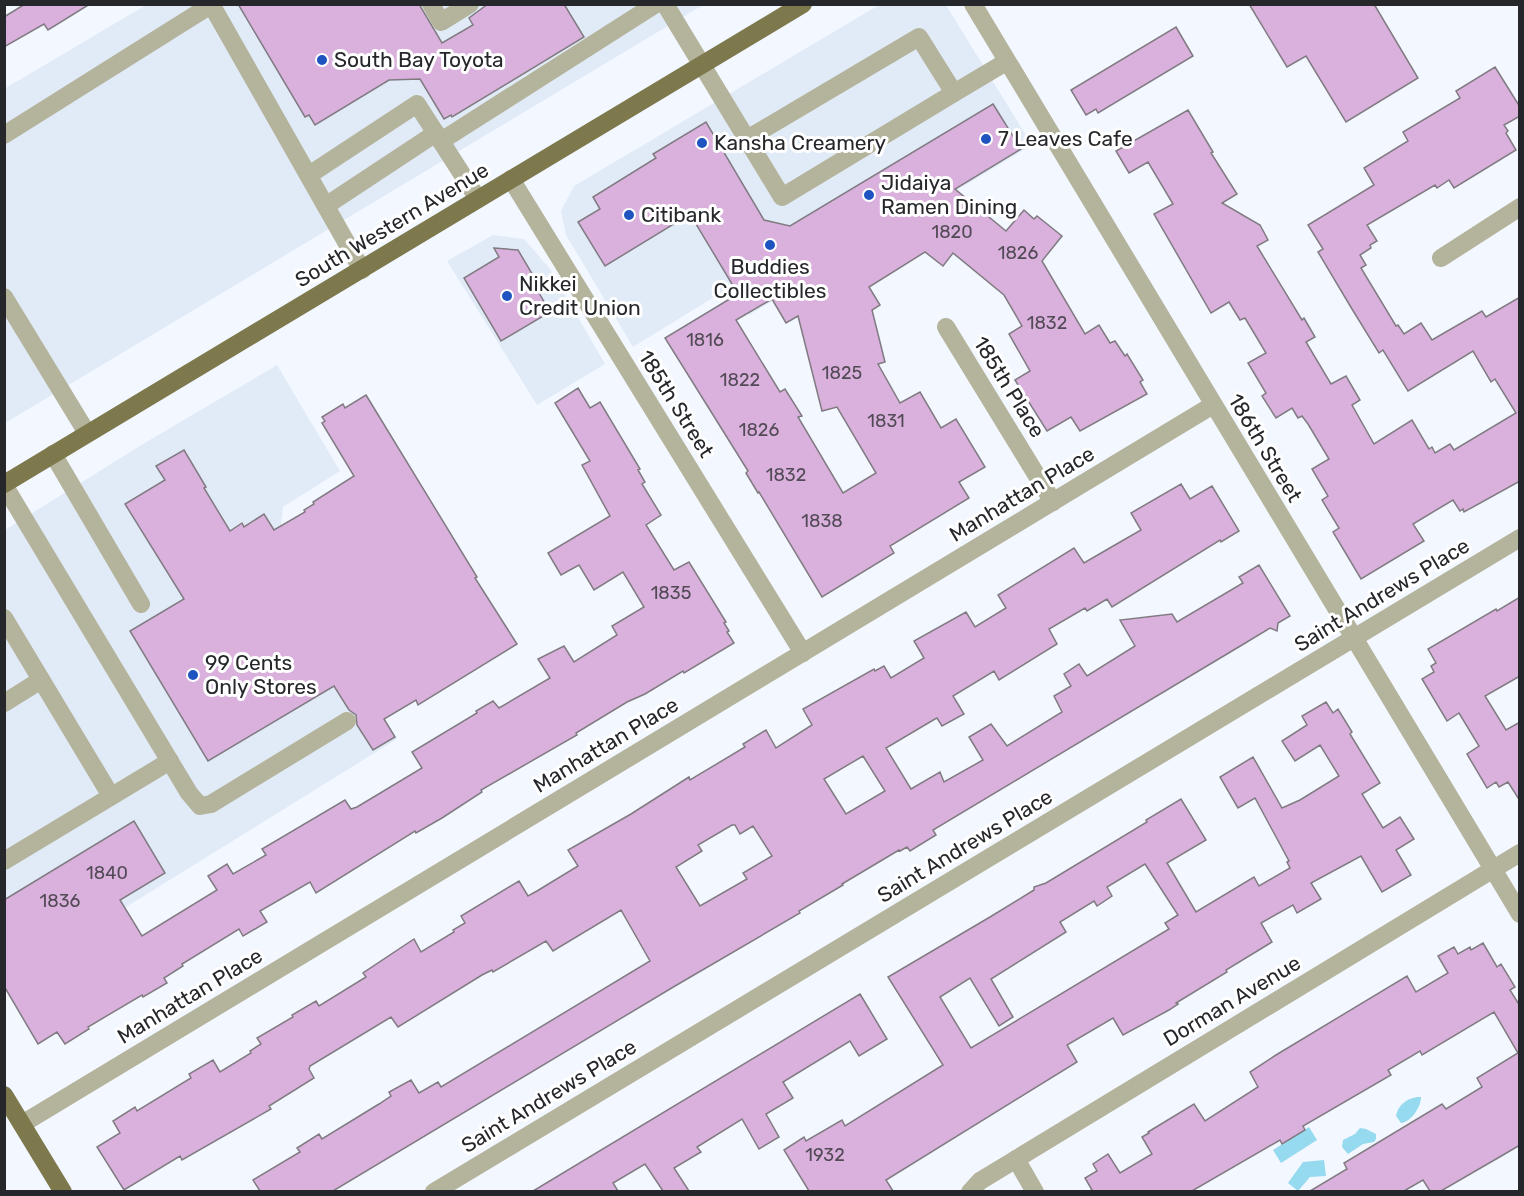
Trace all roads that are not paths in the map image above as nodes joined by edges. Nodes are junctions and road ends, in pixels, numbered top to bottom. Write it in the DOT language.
graph roads {
  1 [pos="431,4"];
  2 [pos="470,4"];
  3 [pos="656,4"];
  4 [pos="665,4"];
  5 [pos="803,4"];
  6 [pos="973,4"];
  7 [pos="211,5"];
  8 [pos="1006,62"];
  9 [pos="701,65"];
  10 [pos="954,93"];
  11 [pos="4,135"];
  12 [pos="438,137"];
  13 [pos="747,139"];
  14 [pos="309,175"];
  15 [pos="511,179"];
  16 [pos="478,199"];
  17 [pos="327,205"];
  18 [pos="1520,207"];
  19 [pos="1441,258"];
  20 [pos="362,270"];
  21 [pos="4,297"];
  22 [pos="946,327"];
  23 [pos="1213,405"];
  24 [pos="87,433"];
  25 [pos="53,454"];
  26 [pos="4,484"];
  27 [pos="1053,502"];
  28 [pos="1520,538"];
  29 [pos="141,604"];
  30 [pos="4,618"];
  31 [pos="1353,639"];
  32 [pos="802,653"];
  33 [pos="41,680"];
  34 [pos="4,703"];
  35 [pos="347,721"];
  36 [pos="170,761"];
  37 [pos="111,796"];
  38 [pos="1520,853"];
  39 [pos="4,861"];
  40 [pos="1492,869"];
  41 [pos="1520,914"];
  42 [pos="4,1095"];
  43 [pos="22,1124"];
  44 [pos="1016,1159"];
  45 [pos="63,1191"];
  46 [pos="434,1191"];
  47 [pos="970,1191"];
  48 [pos="1035,1191"];
  1 -- 2 [label="street"];
  3 -- 12 [label="street"];
  4 -- 9 [label="street"];
  5 -- 9 [label="main road, South Western Avenue"];
  6 -- 8 [label="street, 186th Street"];
  7 -- 11 [label="street"];
  7 -- 14 [label="street"];
  8 -- 10 [label="street"];
  8 -- 23 [label="street, 186th Street"];
  9 -- 13 [label="street"];
  9 -- 15 [label="main road, South Western Avenue"];
  10 -- 13 [label="street"];
  10 -- 13 [label="street"];
  12 -- 14 [label="street"];
  12 -- 16 [label="street"];
  12 -- 17 [label="street"];
  14 -- 17 [label="street"];
  15 -- 16 [label="main road, South Western Avenue"];
  15 -- 32 [label="street, 185th Street"];
  16 -- 20 [label="main road, South Western Avenue"];
  17 -- 20 [label="street"];
  18 -- 19 [label="street"];
  20 -- 24 [label="main road, South Western Avenue"];
  21 -- 24 [label="street"];
  22 -- 27 [label="street, 185th Place"];
  23 -- 27 [label="street, Manhattan Place"];
  23 -- 31 [label="street, 186th Street"];
  24 -- 25 [label="main road, South Western Avenue"];
  25 -- 26 [label="main road, South Western Avenue"];
  25 -- 29 [label="street"];
  26 -- 36 [label="street"];
  27 -- 32 [label="street, Manhattan Place"];
  28 -- 31 [label="street, Saint Andrews Place"];
  30 -- 33 [label="street"];
  31 -- 40 [label="street, 186th Street"];
  31 -- 46 [label="street, Saint Andrews Place"];
  32 -- 43 [label="street, Manhattan Place"];
  33 -- 34 [label="street"];
  33 -- 37 [label="street"];
  35 -- 36 [label="street"];
  36 -- 37 [label="street"];
  37 -- 39 [label="street"];
  38 -- 40 [label="street, Dorman Avenue"];
  40 -- 41 [label="street, 186th Street"];
  40 -- 44 [label="street, Dorman Avenue"];
  42 -- 43 [label="main road"];
  43 -- 45 [label="main road"];
  44 -- 47 [label="street, Dorman Avenue"];
  44 -- 48 [label="street"];
}
